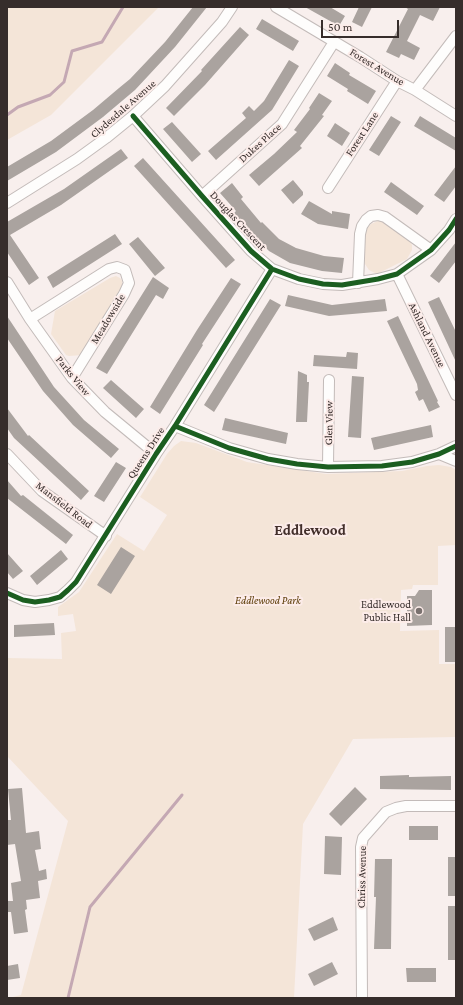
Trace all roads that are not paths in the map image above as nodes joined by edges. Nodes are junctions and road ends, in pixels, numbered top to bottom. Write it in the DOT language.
graph roads {
  1 [pos="232,7"];
  2 [pos="276,7"];
  3 [pos="456,36"];
  4 [pos="334,42"];
  5 [pos="397,81"];
  6 [pos="415,90"];
  7 [pos="134,116"];
  8 [pos="456,116"];
  9 [pos="328,188"];
  10 [pos="202,196"];
  11 [pos="7,203"];
  12 [pos="456,220"];
  13 [pos="431,250"];
  14 [pos="272,269"];
  15 [pos="397,274"];
  16 [pos="7,282"];
  17 [pos="358,283"];
  18 [pos="30,319"];
  19 [pos="72,378"];
  20 [pos="329,380"];
  21 [pos="456,396"];
  22 [pos="175,426"];
  23 [pos="456,446"];
  24 [pos="7,454"];
  25 [pos="156,454"];
  26 [pos="439,454"];
  27 [pos="456,461"];
  28 [pos="328,467"];
  29 [pos="106,536"];
  30 [pos="7,593"];
  31 [pos="456,806"];
  32 [pos="362,998"];
  1 -- 7 [label="street, Clydesdale Avenue"];
  2 -- 4 [label="street, Forest Avenue"];
  3 -- 6 [label="street"];
  4 -- 5 [label="street, Forest Avenue"];
  4 -- 10 [label="street, Dukes Place"];
  5 -- 6 [label="street, Forest Avenue"];
  5 -- 9 [label="street, Forest Lane"];
  6 -- 8 [label="street, Forest Avenue"];
  7 -- 10 [label="street, Douglas Crescent"];
  7 -- 11 [label="street, Clydesdale Avenue"];
  10 -- 14 [label="street, Douglas Crescent"];
  12 -- 13 [label="street, Douglas Crescent"];
  13 -- 15 [label="street, Douglas Crescent"];
  13 -- 17 [label="street"];
  14 -- 17 [label="street, Douglas Crescent"];
  14 -- 22 [label="street, Queens Drive"];
  15 -- 17 [label="street, Douglas Crescent"];
  15 -- 21 [label="street, Ashland Avenue"];
  16 -- 18 [label="street, Parks View"];
  18 -- 19 [label="street, Parks View"];
  18 -- 19 [label="street, Meadowside"];
  19 -- 25 [label="street, Parks View"];
  20 -- 28 [label="street, Glen View"];
  22 -- 25 [label="street, Queens Drive"];
  22 -- 28 [label="street"];
  23 -- 26 [label="street"];
  24 -- 29 [label="street, Mansfield Road"];
  25 -- 29 [label="street, Queens Drive"];
  26 -- 27 [label="street"];
  26 -- 28 [label="street"];
  29 -- 30 [label="street, Queens Drive"];
  31 -- 32 [label="street, Chriss Avenue"];
}
